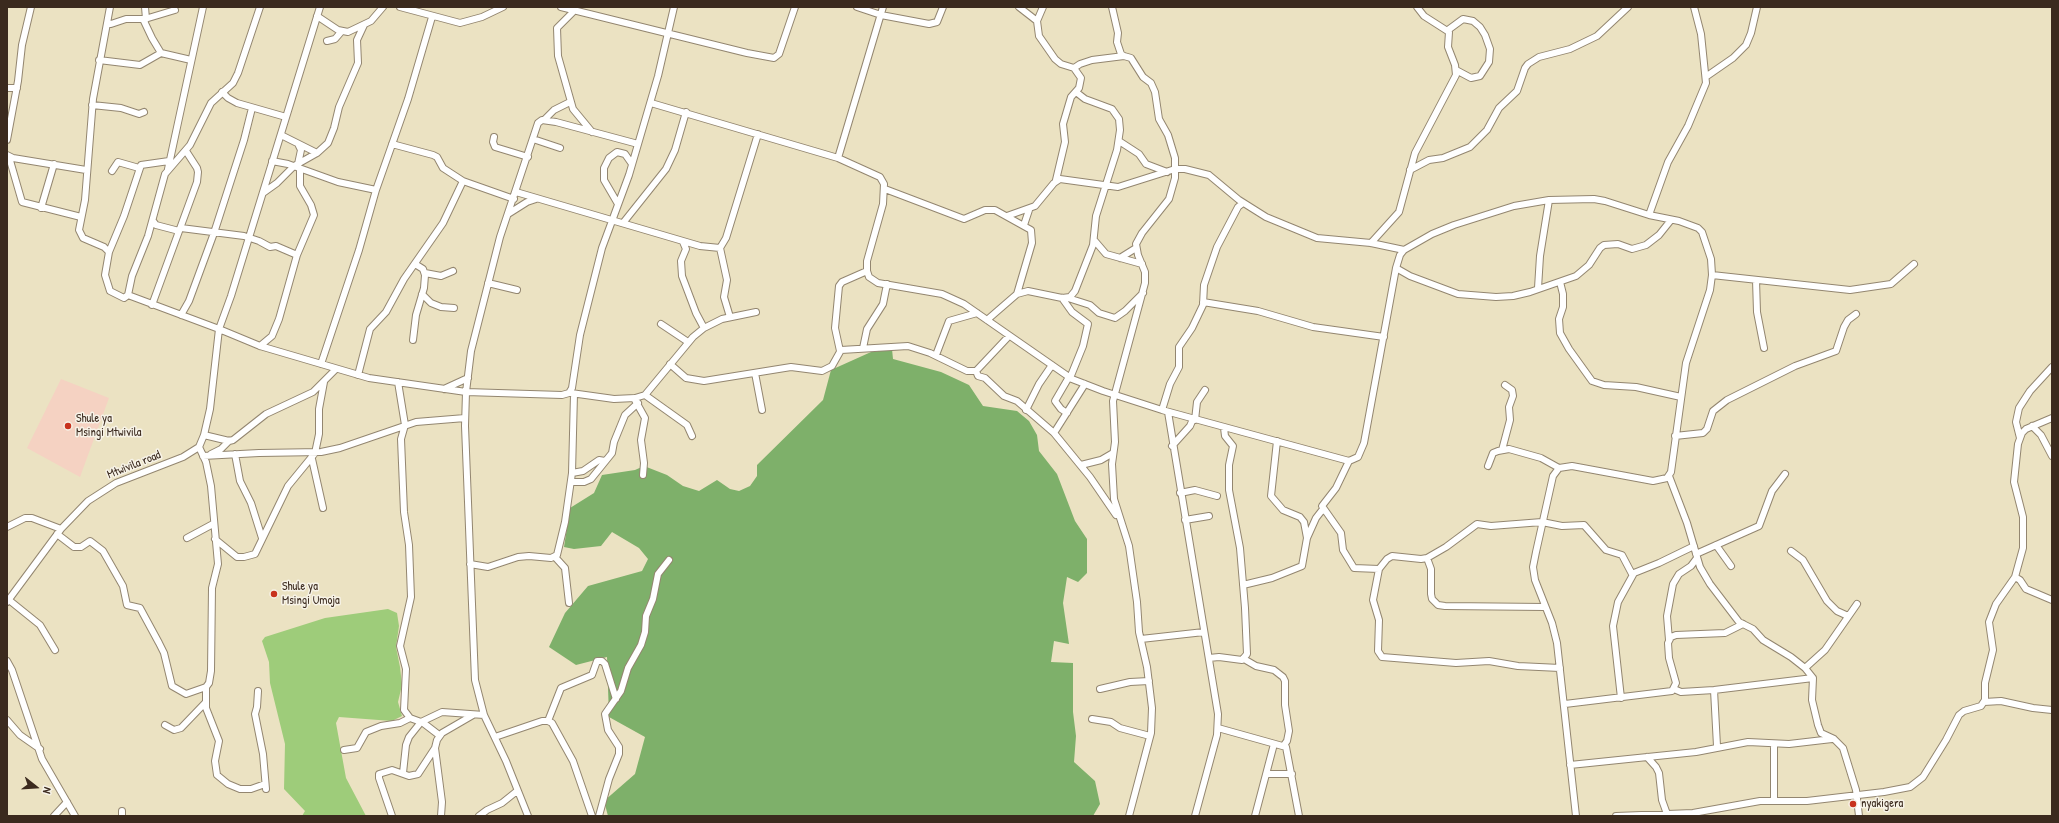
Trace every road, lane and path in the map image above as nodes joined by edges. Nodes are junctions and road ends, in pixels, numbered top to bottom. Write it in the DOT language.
graph roads {
  1 [pos="31,7"];
  2 [pos="110,7"];
  3 [pos="145,7"];
  4 [pos="203,7"];
  5 [pos="260,7"];
  6 [pos="320,7"];
  7 [pos="383,7"];
  8 [pos="501,7"];
  9 [pos="562,7"];
  10 [pos="674,7"];
  11 [pos="795,7"];
  12 [pos="857,7"];
  13 [pos="883,7"];
  14 [pos="943,7"];
  15 [pos="1019,7"];
  16 [pos="1043,7"];
  17 [pos="1112,7"];
  18 [pos="1417,7"];
  19 [pos="1694,7"];
  20 [pos="1757,7"];
  21 [pos="404,8"];
  22 [pos="1624,8"];
  23 [pos="415,9"];
  24 [pos="175,10"];
  25 [pos="576,10"];
  26 [pos="881,15"];
  27 [pos="317,16"];
  28 [pos="432,17"];
  29 [pos="145,19"];
  30 [pos="1036,21"];
  31 [pos="107,22"];
  32 [pos="364,25"];
  33 [pos="1448,30"];
  34 [pos="342,32"];
  35 [pos="668,33"];
  36 [pos="327,41"];
  37 [pos="161,52"];
  38 [pos="1124,56"];
  39 [pos="99,60"];
  40 [pos="191,60"];
  41 [pos="1074,68"];
  42 [pos="1456,70"];
  43 [pos="1707,76"];
  44 [pos="7,88"];
  45 [pos="17,88"];
  46 [pos="222,92"];
  47 [pos="1076,92"];
  48 [pos="570,102"];
  49 [pos="651,102"];
  50 [pos="92,105"];
  51 [pos="252,108"];
  52 [pos="144,112"];
  53 [pos="686,112"];
  54 [pos="286,116"];
  55 [pos="544,120"];
  56 [pos="592,132"];
  57 [pos="758,134"];
  58 [pos="281,135"];
  59 [pos="494,137"];
  60 [pos="533,138"];
  61 [pos="7,140"];
  62 [pos="1119,141"];
  63 [pos="392,144"];
  64 [pos="638,144"];
  65 [pos="299,146"];
  66 [pos="560,148"];
  67 [pos="186,151"];
  68 [pos="317,153"];
  69 [pos="8,156"];
  70 [pos="528,157"];
  71 [pos="838,158"];
  72 [pos="169,161"];
  73 [pos="272,161"];
  74 [pos="54,164"];
  75 [pos="632,164"];
  76 [pos="297,166"];
  77 [pos="139,168"];
  78 [pos="1175,169"];
  79 [pos="86,170"];
  80 [pos="1410,170"];
  81 [pos="112,171"];
  82 [pos="167,171"];
  83 [pos="1166,172"];
  84 [pos="1056,180"];
  85 [pos="463,181"];
  86 [pos="1106,186"];
  87 [pos="885,189"];
  88 [pos="376,190"];
  89 [pos="516,192"];
  90 [pos="263,193"];
  91 [pos="514,199"];
  92 [pos="536,199"];
  93 [pos="1550,200"];
  94 [pos="1243,203"];
  95 [pos="618,204"];
  96 [pos="41,208"];
  97 [pos="1029,210"];
  98 [pos="507,215"];
  99 [pos="1648,215"];
  100 [pos="1007,216"];
  101 [pos="81,217"];
  102 [pos="1671,220"];
  103 [pos="153,221"];
  104 [pos="612,221"];
  105 [pos="623,224"];
  106 [pos="1024,224"];
  107 [pos="180,229"];
  108 [pos="214,232"];
  109 [pos="249,238"];
  110 [pos="1094,240"];
  111 [pos="684,242"];
  112 [pos="1371,243"];
  113 [pos="720,248"];
  114 [pos="1136,248"];
  115 [pos="1404,250"];
  116 [pos="109,252"];
  117 [pos="297,255"];
  118 [pos="1120,258"];
  119 [pos="414,264"];
  120 [pos="1142,264"];
  121 [pos="1914,264"];
  122 [pos="1396,268"];
  123 [pos="867,271"];
  124 [pos="453,272"];
  125 [pos="425,273"];
  126 [pos="1712,275"];
  127 [pos="1756,280"];
  128 [pos="1560,282"];
  129 [pos="488,283"];
  130 [pos="887,284"];
  131 [pos="1538,288"];
  132 [pos="516,290"];
  133 [pos="1143,293"];
  134 [pos="422,294"];
  135 [pos="1017,294"];
  136 [pos="128,296"];
  137 [pos="1065,298"];
  138 [pos="1203,302"];
  139 [pos="152,305"];
  140 [pos="454,308"];
  141 [pos="756,312"];
  142 [pos="977,313"];
  143 [pos="1856,314"];
  144 [pos="181,315"];
  145 [pos="730,317"];
  146 [pos="987,320"];
  147 [pos="661,324"];
  148 [pos="704,328"];
  149 [pos="219,329"];
  150 [pos="1009,336"];
  151 [pos="1384,337"];
  152 [pos="413,340"];
  153 [pos="688,342"];
  154 [pos="260,346"];
  155 [pos="863,348"];
  156 [pos="1764,348"];
  157 [pos="840,351"];
  158 [pos="936,355"];
  159 [pos="321,364"];
  160 [pos="670,364"];
  161 [pos="1052,365"];
  162 [pos="2052,367"];
  163 [pos="336,369"];
  164 [pos="976,371"];
  165 [pos="755,373"];
  166 [pos="358,375"];
  167 [pos="1069,377"];
  168 [pos="468,378"];
  169 [pos="324,382"];
  170 [pos="398,382"];
  171 [pos="1084,384"];
  172 [pos="1505,385"];
  173 [pos="444,389"];
  174 [pos="1204,390"];
  175 [pos="466,392"];
  176 [pos="572,393"];
  177 [pos="1113,394"];
  178 [pos="644,395"];
  179 [pos="1680,397"];
  180 [pos="636,401"];
  181 [pos="762,410"];
  182 [pos="1026,410"];
  183 [pos="1165,411"];
  184 [pos="1067,413"];
  185 [pos="465,418"];
  186 [pos="2052,418"];
  187 [pos="1194,419"];
  188 [pos="405,425"];
  189 [pos="2032,426"];
  190 [pos="1224,428"];
  191 [pos="1054,433"];
  192 [pos="204,435"];
  193 [pos="692,436"];
  194 [pos="1675,436"];
  195 [pos="2020,438"];
  196 [pos="229,441"];
  197 [pos="1277,441"];
  198 [pos="199,446"];
  199 [pos="1172,446"];
  200 [pos="1502,450"];
  201 [pos="1113,453"];
  202 [pos="235,454"];
  203 [pos="205,456"];
  204 [pos="314,456"];
  205 [pos="2052,456"];
  206 [pos="605,461"];
  207 [pos="1349,461"];
  208 [pos="1081,465"];
  209 [pos="1488,466"];
  210 [pos="1559,468"];
  211 [pos="572,473"];
  212 [pos="1785,474"];
  213 [pos="643,475"];
  214 [pos="1668,476"];
  215 [pos="571,482"];
  216 [pos="1180,493"];
  217 [pos="1217,496"];
  218 [pos="323,508"];
  219 [pos="1323,508"];
  220 [pos="1209,516"];
  221 [pos="1185,520"];
  222 [pos="1120,521"];
  223 [pos="1542,522"];
  224 [pos="213,524"];
  225 [pos="7,527"];
  226 [pos="61,529"];
  227 [pos="57,534"];
  228 [pos="187,538"];
  229 [pos="262,538"];
  230 [pos="1307,538"];
  231 [pos="215,539"];
  232 [pos="1716,545"];
  233 [pos="1694,546"];
  234 [pos="1792,551"];
  235 [pos="1697,556"];
  236 [pos="555,557"];
  237 [pos="1427,558"];
  238 [pos="669,560"];
  239 [pos="470,564"];
  240 [pos="1731,566"];
  241 [pos="1379,569"];
  242 [pos="1632,574"];
  243 [pos="2015,577"];
  244 [pos="1243,584"];
  245 [pos="2052,600"];
  246 [pos="8,601"];
  247 [pos="570,603"];
  248 [pos="1857,604"];
  249 [pos="1545,607"];
  250 [pos="1848,616"];
  251 [pos="1743,624"];
  252 [pos="1204,632"];
  253 [pos="1141,639"];
  254 [pos="1669,640"];
  255 [pos="55,650"];
  256 [pos="1209,658"];
  257 [pos="1244,660"];
  258 [pos="7,661"];
  259 [pos="1560,668"];
  260 [pos="1805,668"];
  261 [pos="1813,678"];
  262 [pos="1149,681"];
  263 [pos="206,687"];
  264 [pos="1100,689"];
  265 [pos="1674,689"];
  266 [pos="1714,690"];
  267 [pos="258,691"];
  268 [pos="1621,698"];
  269 [pos="616,699"];
  270 [pos="1984,702"];
  271 [pos="206,703"];
  272 [pos="1565,704"];
  273 [pos="2052,710"];
  274 [pos="473,715"];
  275 [pos="484,715"];
  276 [pos="410,718"];
  277 [pos="1092,719"];
  278 [pos="7,720"];
  279 [pos="548,721"];
  280 [pos="422,722"];
  281 [pos="165,725"];
  282 [pos="1218,728"];
  283 [pos="440,735"];
  284 [pos="1150,736"];
  285 [pos="495,738"];
  286 [pos="1834,739"];
  287 [pos="1274,744"];
  288 [pos="1774,744"];
  289 [pos="1284,745"];
  290 [pos="1717,746"];
  291 [pos="435,748"];
  292 [pos="40,749"];
  293 [pos="344,750"];
  294 [pos="1647,757"];
  295 [pos="1570,765"];
  296 [pos="403,773"];
  297 [pos="1267,774"];
  298 [pos="1292,774"];
  299 [pos="517,791"];
  300 [pos="1858,795"];
  301 [pos="1774,800"];
  302 [pos="67,802"];
  303 [pos="1667,814"];
  304 [pos="1694,815"];
  305 [pos="54,816"];
  306 [pos="75,816"];
  307 [pos="392,816"];
  308 [pos="441,816"];
  309 [pos="479,816"];
  310 [pos="528,816"];
  311 [pos="592,816"];
  312 [pos="600,816"];
  313 [pos="1129,816"];
  314 [pos="1195,816"];
  315 [pos="1255,816"];
  316 [pos="1299,816"];
  317 [pos="1576,816"];
  318 [pos="1616,816"];
  319 [pos="1859,816"];
  1 -- 45 [label="street"];
  2 -- 31 [label="street"];
  3 -- 29 [label="street"];
  4 -- 40 [label="street"];
  5 -- 46 [label="street"];
  6 -- 27 [label="street"];
  7 -- 32 [label="street"];
  8 -- 28 [label="street"];
  9 -- 25 [label="street"];
  10 -- 35 [label="street"];
  11 -- 35 [label="street"];
  12 -- 26 [label="street"];
  13 -- 26 [label="street"];
  14 -- 26 [label="street"];
  15 -- 30 [label="street"];
  16 -- 30 [label="street"];
  17 -- 38 [label="street"];
  18 -- 33 [label="street"];
  19 -- 43 [label="street"];
  20 -- 43 [label="street"];
  21 -- 23 [label="street"];
  22 -- 80 [label="street"];
  23 -- 28 [label="street"];
  24 -- 29 [label="street"];
  25 -- 35 [label="street"];
  25 -- 48 [label="street"];
  26 -- 71 [label="street"];
  27 -- 34 [label="street"];
  27 -- 54 [label="street"];
  28 -- 63 [label="street"];
  29 -- 31 [label="street"];
  29 -- 37 [label="street"];
  30 -- 41 [label="street"];
  31 -- 39 [label="street"];
  32 -- 34 [label="street"];
  32 -- 68 [label="street"];
  33 -- 42 [label="street"];
  33 -- 42 [label="street"];
  34 -- 36 [label="street"];
  35 -- 49 [label="street"];
  37 -- 39 [label="street"];
  37 -- 40 [label="street"];
  38 -- 41 [label="street"];
  38 -- 78 [label="street"];
  39 -- 50 [label="street"];
  40 -- 72 [label="street"];
  41 -- 47 [label="street"];
  42 -- 80 [label="street"];
  43 -- 99 [label="street"];
  44 -- 45 [label="street"];
  45 -- 61 [label="street"];
  46 -- 51 [label="street"];
  46 -- 67 [label="street"];
  47 -- 62 [label="street"];
  47 -- 84 [label="street"];
  48 -- 55 [label="street"];
  48 -- 56 [label="street"];
  49 -- 53 [label="street"];
  49 -- 64 [label="street"];
  50 -- 52 [label="street"];
  50 -- 79 [label="street"];
  51 -- 54 [label="street"];
  51 -- 108 [label="street"];
  53 -- 57 [label="street"];
  53 -- 105 [label="street"];
  54 -- 58 [label="street"];
  55 -- 56 [label="street"];
  55 -- 60 [label="street"];
  56 -- 64 [label="street"];
  57 -- 71 [label="street"];
  57 -- 113 [label="street"];
  58 -- 65 [label="street"];
  58 -- 73 [label="street"];
  59 -- 70 [label="street"];
  60 -- 66 [label="street"];
  60 -- 70 [label="street"];
  62 -- 83 [label="street"];
  62 -- 86 [label="street"];
  63 -- 85 [label="street"];
  63 -- 88 [label="street"];
  64 -- 75 [label="street"];
  65 -- 68 [label="street"];
  65 -- 76 [label="street"];
  67 -- 82 [label="street"];
  67 -- 107 [label="street"];
  68 -- 76 [label="street"];
  69 -- 74 [label="street"];
  69 -- 96 [label="street"];
  70 -- 89 [label="street"];
  71 -- 87 [label="street"];
  72 -- 77 [label="street"];
  72 -- 82 [label="street"];
  73 -- 76 [label="street"];
  73 -- 90 [label="street"];
  74 -- 79 [label="street"];
  74 -- 96 [label="street"];
  75 -- 95 [label="street"];
  75 -- 95 [label="street"];
  76 -- 88 [label="street"];
  76 -- 90 [label="street"];
  76 -- 117 [label="street"];
  77 -- 81 [label="street"];
  77 -- 116 [label="street"];
  78 -- 83 [label="street"];
  78 -- 94 [label="street"];
  78 -- 114 [label="street"];
  79 -- 101 [label="street"];
  80 -- 112 [label="street"];
  82 -- 103 [label="street"];
  83 -- 86 [label="street"];
  84 -- 86 [label="street"];
  84 -- 97 [label="street"];
  85 -- 91 [label="street"];
  85 -- 119 [label="street"];
  86 -- 110 [label="street"];
  87 -- 100 [label="street"];
  87 -- 123 [label="street"];
  88 -- 159 [label="street"];
  89 -- 91 [label="street"];
  89 -- 92 [label="street"];
  90 -- 109 [label="street"];
  91 -- 98 [label="street"];
  92 -- 98 [label="street"];
  92 -- 104 [label="street"];
  93 -- 99 [label="street"];
  93 -- 115 [label="street"];
  93 -- 131 [label="street"];
  94 -- 112 [label="street"];
  94 -- 138 [label="street"];
  95 -- 104 [label="street"];
  96 -- 101 [label="street"];
  97 -- 100 [label="street"];
  97 -- 106 [label="street"];
  98 -- 129 [label="street"];
  99 -- 102 [label="street"];
  100 -- 106 [label="street"];
  101 -- 116 [label="street"];
  102 -- 126 [label="street"];
  102 -- 128 [label="street"];
  103 -- 107 [label="street"];
  103 -- 136 [label="street"];
  104 -- 105 [label="street"];
  104 -- 176 [label="street"];
  105 -- 111 [label="street"];
  106 -- 135 [label="street"];
  107 -- 108 [label="street"];
  107 -- 139 [label="street"];
  108 -- 109 [label="street"];
  108 -- 144 [label="street"];
  109 -- 117 [label="street"];
  109 -- 149 [label="street"];
  110 -- 118 [label="street"];
  110 -- 137 [label="street"];
  111 -- 113 [label="street"];
  111 -- 148 [label="street"];
  112 -- 115 [label="street"];
  113 -- 145 [label="street"];
  114 -- 118 [label="street"];
  114 -- 120 [label="street"];
  115 -- 122 [label="street"];
  116 -- 136 [label="street"];
  117 -- 154 [label="street"];
  118 -- 120 [label="street"];
  119 -- 125 [label="street"];
  119 -- 166 [label="street"];
  120 -- 133 [label="street"];
  121 -- 127 [label="street"];
  122 -- 131 [label="street"];
  122 -- 151 [label="street"];
  123 -- 130 [label="street"];
  123 -- 157 [label="street"];
  124 -- 125 [label="street"];
  125 -- 134 [label="street"];
  126 -- 127 [label="street"];
  126 -- 179 [label="street"];
  127 -- 156 [label="street"];
  128 -- 131 [label="street"];
  128 -- 179 [label="street"];
  129 -- 132 [label="street"];
  129 -- 168 [label="street"];
  130 -- 142 [label="street"];
  130 -- 155 [label="street"];
  133 -- 137 [label="street"];
  133 -- 177 [label="street"];
  134 -- 140 [label="street"];
  134 -- 152 [label="street"];
  135 -- 137 [label="street"];
  135 -- 146 [label="street"];
  136 -- 139 [label="street"];
  137 -- 167 [label="street"];
  138 -- 151 [label="street"];
  138 -- 183 [label="street"];
  139 -- 144 [label="street"];
  141 -- 145 [label="street"];
  142 -- 146 [label="street"];
  142 -- 158 [label="street"];
  143 -- 194 [label="street"];
  144 -- 149 [label="street"];
  145 -- 148 [label="street"];
  146 -- 150 [label="street"];
  147 -- 153 [label="street"];
  148 -- 153 [label="street"];
  149 -- 154 [label="street"];
  149 -- 192 [label="street"];
  150 -- 161 [label="street"];
  150 -- 164 [label="street"];
  151 -- 207 [label="street"];
  153 -- 160 [label="street"];
  154 -- 159 [label="street"];
  155 -- 157 [label="street"];
  155 -- 158 [label="street"];
  157 -- 165 [label="street"];
  158 -- 164 [label="street"];
  159 -- 163 [label="street"];
  160 -- 165 [label="street"];
  160 -- 178 [label="street"];
  161 -- 167 [label="street"];
  161 -- 182 [label="street"];
  162 -- 195 [label="street"];
  163 -- 166 [label="street"];
  163 -- 169 [label="street"];
  164 -- 182 [label="street"];
  165 -- 181 [label="street"];
  166 -- 170 [label="street"];
  167 -- 171 [label="street"];
  167 -- 184 [label="street"];
  168 -- 173 [label="street"];
  168 -- 175 [label="street"];
  169 -- 196 [label="street"];
  169 -- 204 [label="street"];
  170 -- 173 [label="street"];
  170 -- 188 [label="street"];
  171 -- 177 [label="street"];
  171 -- 184 [label="street"];
  172 -- 200 [label="street"];
  173 -- 175 [label="street"];
  174 -- 187 [label="street"];
  175 -- 176 [label="street"];
  175 -- 185 [label="street"];
  176 -- 180 [label="street"];
  176 -- 211 [label="street"];
  177 -- 183 [label="street"];
  177 -- 201 [label="street"];
  178 -- 180 [label="street"];
  178 -- 193 [label="street"];
  179 -- 194 [label="street"];
  180 -- 206 [label="street"];
  180 -- 213 [label="street"];
  182 -- 191 [label="street"];
  183 -- 187 [label="street"];
  183 -- 199 [label="street"];
  184 -- 191 [label="street"];
  185 -- 188 [label="street"];
  185 -- 239 [label="street"];
  186 -- 189 [label="street"];
  187 -- 190 [label="street"];
  187 -- 199 [label="street"];
  188 -- 204 [label="street"];
  188 -- 276 [label="street"];
  189 -- 195 [label="street"];
  189 -- 205 [label="street"];
  190 -- 197 [label="street"];
  190 -- 244 [label="street"];
  191 -- 208 [label="street"];
  192 -- 196 [label="street"];
  192 -- 198 [label="street"];
  194 -- 214 [label="street"];
  195 -- 243 [label="street"];
  196 -- 203 [label="street"];
  197 -- 207 [label="street"];
  197 -- 230 [label="street"];
  198 -- 203 [label="street"];
  198 -- 226 [label="street, Mtwivila road"];
  199 -- 216 [label="street"];
  200 -- 209 [label="street"];
  200 -- 210 [label="street"];
  201 -- 208 [label="street"];
  201 -- 222 [label="street"];
  202 -- 203 [label="street"];
  202 -- 204 [label="street"];
  202 -- 229 [label="street"];
  203 -- 224 [label="street"];
  204 -- 218 [label="street"];
  204 -- 229 [label="street"];
  206 -- 211 [label="street"];
  206 -- 215 [label="street"];
  207 -- 219 [label="street"];
  208 -- 222 [label="street"];
  210 -- 214 [label="street"];
  210 -- 223 [label="street"];
  211 -- 215 [label="street"];
  212 -- 232 [label="street"];
  214 -- 233 [label="street"];
  215 -- 236 [label="street"];
  216 -- 217 [label="street"];
  216 -- 221 [label="street"];
  219 -- 230 [label="street"];
  219 -- 241 [label="street"];
  220 -- 221 [label="street"];
  221 -- 252 [label="street"];
  222 -- 253 [label="street"];
  223 -- 237 [label="street"];
  223 -- 242 [label="street"];
  223 -- 249 [label="street"];
  224 -- 228 [label="street"];
  224 -- 231 [label="street"];
  225 -- 226 [label="street"];
  226 -- 227 [label="street, Mtwivila road"];
  227 -- 246 [label="street, Mtwivila road"];
  227 -- 263 [label="street"];
  229 -- 231 [label="street"];
  230 -- 244 [label="street"];
  231 -- 263 [label="street"];
  232 -- 235 [label="street"];
  232 -- 240 [label="street"];
  233 -- 235 [label="street"];
  233 -- 242 [label="street"];
  234 -- 250 [label="street"];
  235 -- 251 [label="street"];
  235 -- 254 [label="street"];
  236 -- 239 [label="street"];
  236 -- 247 [label="street"];
  237 -- 241 [label="street"];
  237 -- 249 [label="street"];
  238 -- 269 [label="street"];
  239 -- 275 [label="street"];
  241 -- 259 [label="street"];
  242 -- 268 [label="street"];
  243 -- 245 [label="street"];
  243 -- 270 [label="street"];
  244 -- 257 [label="street"];
  246 -- 255 [label="street"];
  248 -- 250 [label="street"];
  249 -- 259 [label="street"];
  250 -- 260 [label="street"];
  251 -- 254 [label="street"];
  251 -- 260 [label="street"];
  252 -- 253 [label="street"];
  252 -- 256 [label="street"];
  253 -- 262 [label="street"];
  254 -- 265 [label="street"];
  256 -- 257 [label="street"];
  256 -- 282 [label="street"];
  257 -- 289 [label="street"];
  258 -- 292 [label="street"];
  259 -- 272 [label="street"];
  260 -- 261 [label="street"];
  261 -- 266 [label="street"];
  261 -- 286 [label="street"];
  262 -- 264 [label="street"];
  262 -- 284 [label="street"];
  263 -- 271 [label="street"];
  265 -- 266 [label="street"];
  265 -- 268 [label="street"];
  266 -- 290 [label="street"];
  267 -- 271 [label="street"];
  268 -- 272 [label="street"];
  269 -- 279 [label="street"];
  269 -- 312 [label="street"];
  270 -- 273 [label="street"];
  270 -- 300 [label="street"];
  271 -- 281 [label="street"];
  272 -- 295 [label="street"];
  274 -- 275 [label="street"];
  274 -- 280 [label="street"];
  274 -- 283 [label="street"];
  275 -- 285 [label="street"];
  276 -- 280 [label="street"];
  276 -- 293 [label="street"];
  277 -- 284 [label="street"];
  278 -- 292 [label="street"];
  279 -- 285 [label="street"];
  279 -- 311 [label="street"];
  280 -- 283 [label="street"];
  280 -- 296 [label="street"];
  282 -- 287 [label="street"];
  282 -- 314 [label="street"];
  283 -- 291 [label="street"];
  284 -- 313 [label="street"];
  285 -- 299 [label="street"];
  286 -- 288 [label="street"];
  286 -- 300 [label="street"];
  287 -- 289 [label="street"];
  287 -- 297 [label="street"];
  288 -- 290 [label="street"];
  288 -- 301 [label="street"];
  289 -- 298 [label="street"];
  290 -- 294 [label="street"];
  291 -- 296 [label="street"];
  291 -- 308 [label="street"];
  292 -- 302 [label="street"];
  294 -- 295 [label="street"];
  294 -- 303 [label="street"];
  295 -- 317 [label="street"];
  296 -- 307 [label="street"];
  297 -- 298 [label="street"];
  297 -- 315 [label="street"];
  298 -- 316 [label="street"];
  299 -- 309 [label="street"];
  299 -- 310 [label="street"];
  300 -- 301 [label="street"];
  300 -- 319 [label="street"];
  301 -- 304 [label="street"];
  302 -- 305 [label="street"];
  302 -- 306 [label="street"];
  303 -- 304 [label="street"];
  303 -- 318 [label="street"];
}
